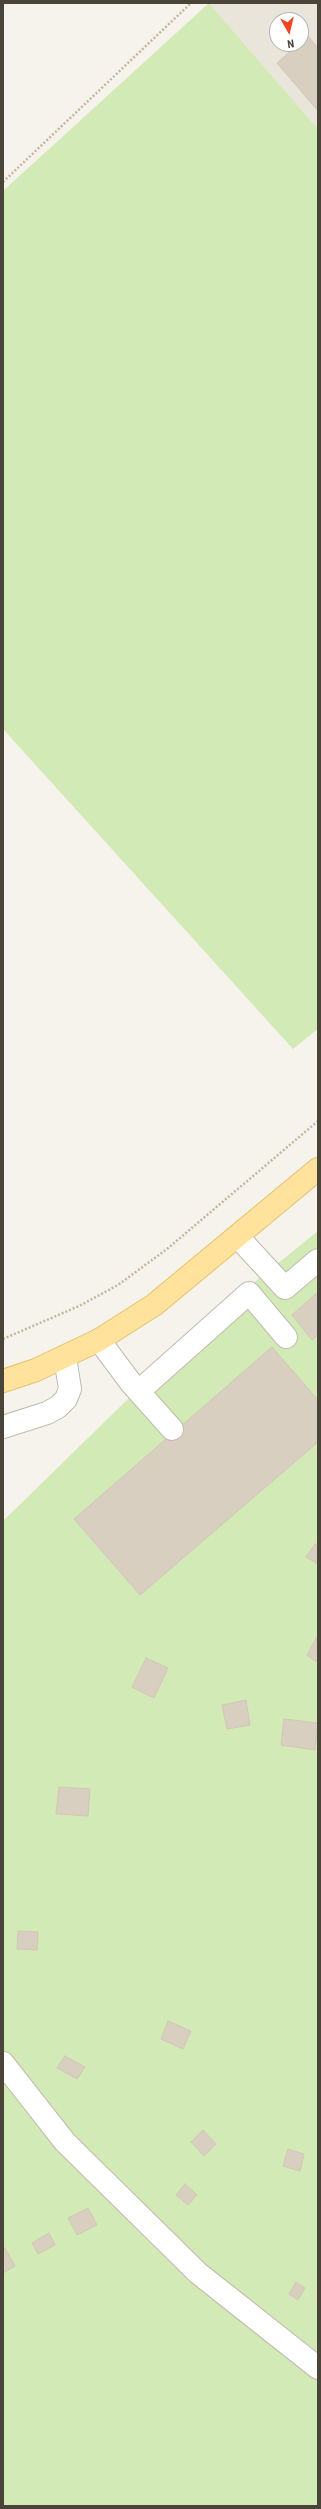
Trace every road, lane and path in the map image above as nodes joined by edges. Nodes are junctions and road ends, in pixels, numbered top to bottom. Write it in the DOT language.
graph roads {
  1 [pos="191,3"];
  2 [pos="3,182"];
  3 [pos="318,1121"];
  4 [pos="318,1169"];
  5 [pos="238,1237"];
  6 [pos="318,1260"];
  7 [pos="286,1337"];
  8 [pos="3,1339"];
  9 [pos="99,1340"];
  10 [pos="65,1357"];
  11 [pos="3,1381"];
  12 [pos="138,1391"];
  13 [pos="3,1427"];
  14 [pos="172,1429"];
  15 [pos="3,2063"];
  16 [pos="318,2368"];
  1 -- 2 [label="path"];
  3 -- 8 [label="path"];
  4 -- 5 [label="main road"];
  5 -- 6 [label="lane"];
  5 -- 9 [label="main road"];
  7 -- 12 [label="lane"];
  9 -- 10 [label="main road"];
  9 -- 12 [label="lane"];
  10 -- 11 [label="main road"];
  10 -- 13 [label="lane"];
  12 -- 14 [label="lane"];
  15 -- 16 [label="lane"];
}
